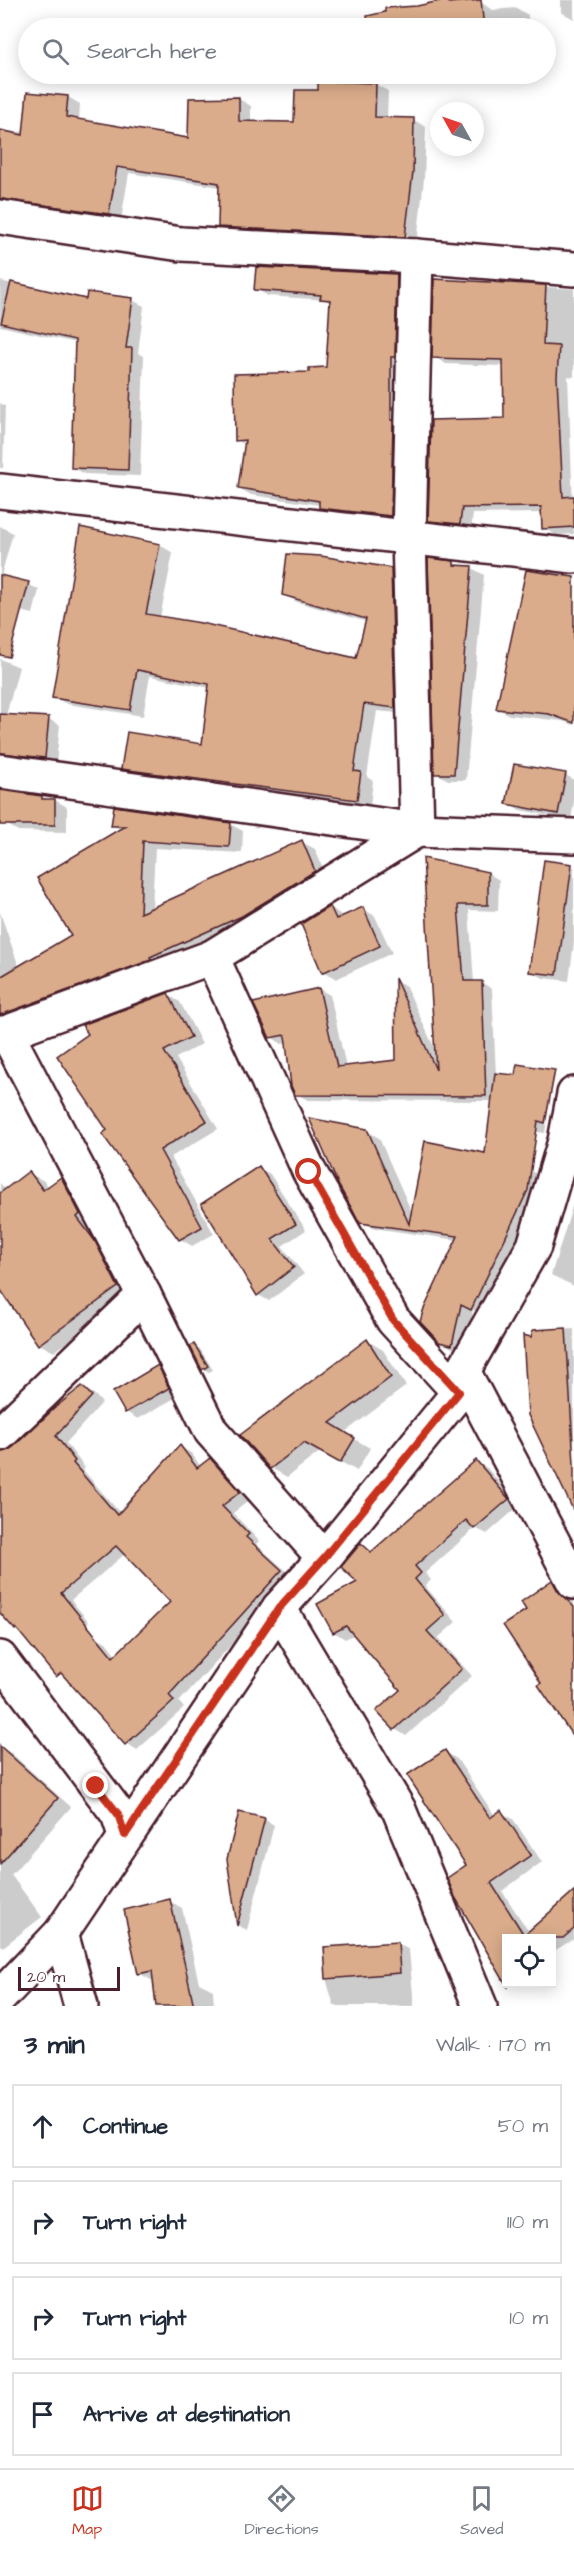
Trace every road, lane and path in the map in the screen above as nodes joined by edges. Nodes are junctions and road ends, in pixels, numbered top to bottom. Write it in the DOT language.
graph roads {
  1 [pos="0,217"];
  2 [pos="416,256"];
  3 [pos="574,269"];
  4 [pos="0,491"];
  5 [pos="409,537"];
  6 [pos="574,556"];
  7 [pos="0,771"];
  8 [pos="417,830"];
  9 [pos="574,836"];
  10 [pos="212,957"];
  11 [pos="2,1034"];
  12 [pos="574,1094"];
  13 [pos="570,1142"];
  14 [pos="144,1295"];
  15 [pos="461,1381"];
  16 [pos="0,1434"];
  17 [pos="324,1558"];
  18 [pos="574,1582"];
  19 [pos="279,1608"];
  20 [pos="0,1658"];
  21 [pos="125,1835"];
  22 [pos="61,1933"];
  23 [pos="0,1997"];
  24 [pos="81,2006"];
  25 [pos="480,2006"];
  1 -- 2 [label="street"];
  2 -- 3 [label="street"];
  2 -- 5 [label="street"];
  4 -- 5 [label="street"];
  5 -- 6 [label="street"];
  5 -- 8 [label="street"];
  7 -- 8 [label="street"];
  8 -- 9 [label="street"];
  8 -- 10 [label="street"];
  10 -- 11 [label="street"];
  10 -- 15 [label="street"];
  11 -- 14 [label="street"];
  12 -- 13 [label="street"];
  13 -- 15 [label="street"];
  14 -- 16 [label="street"];
  14 -- 17 [label="street"];
  15 -- 17 [label="street"];
  15 -- 18 [label="street"];
  17 -- 19 [label="street"];
  19 -- 21 [label="street"];
  19 -- 25 [label="street"];
  20 -- 21 [label="street"];
  21 -- 22 [label="street"];
  22 -- 23 [label="street"];
  22 -- 24 [label="street"];
}
